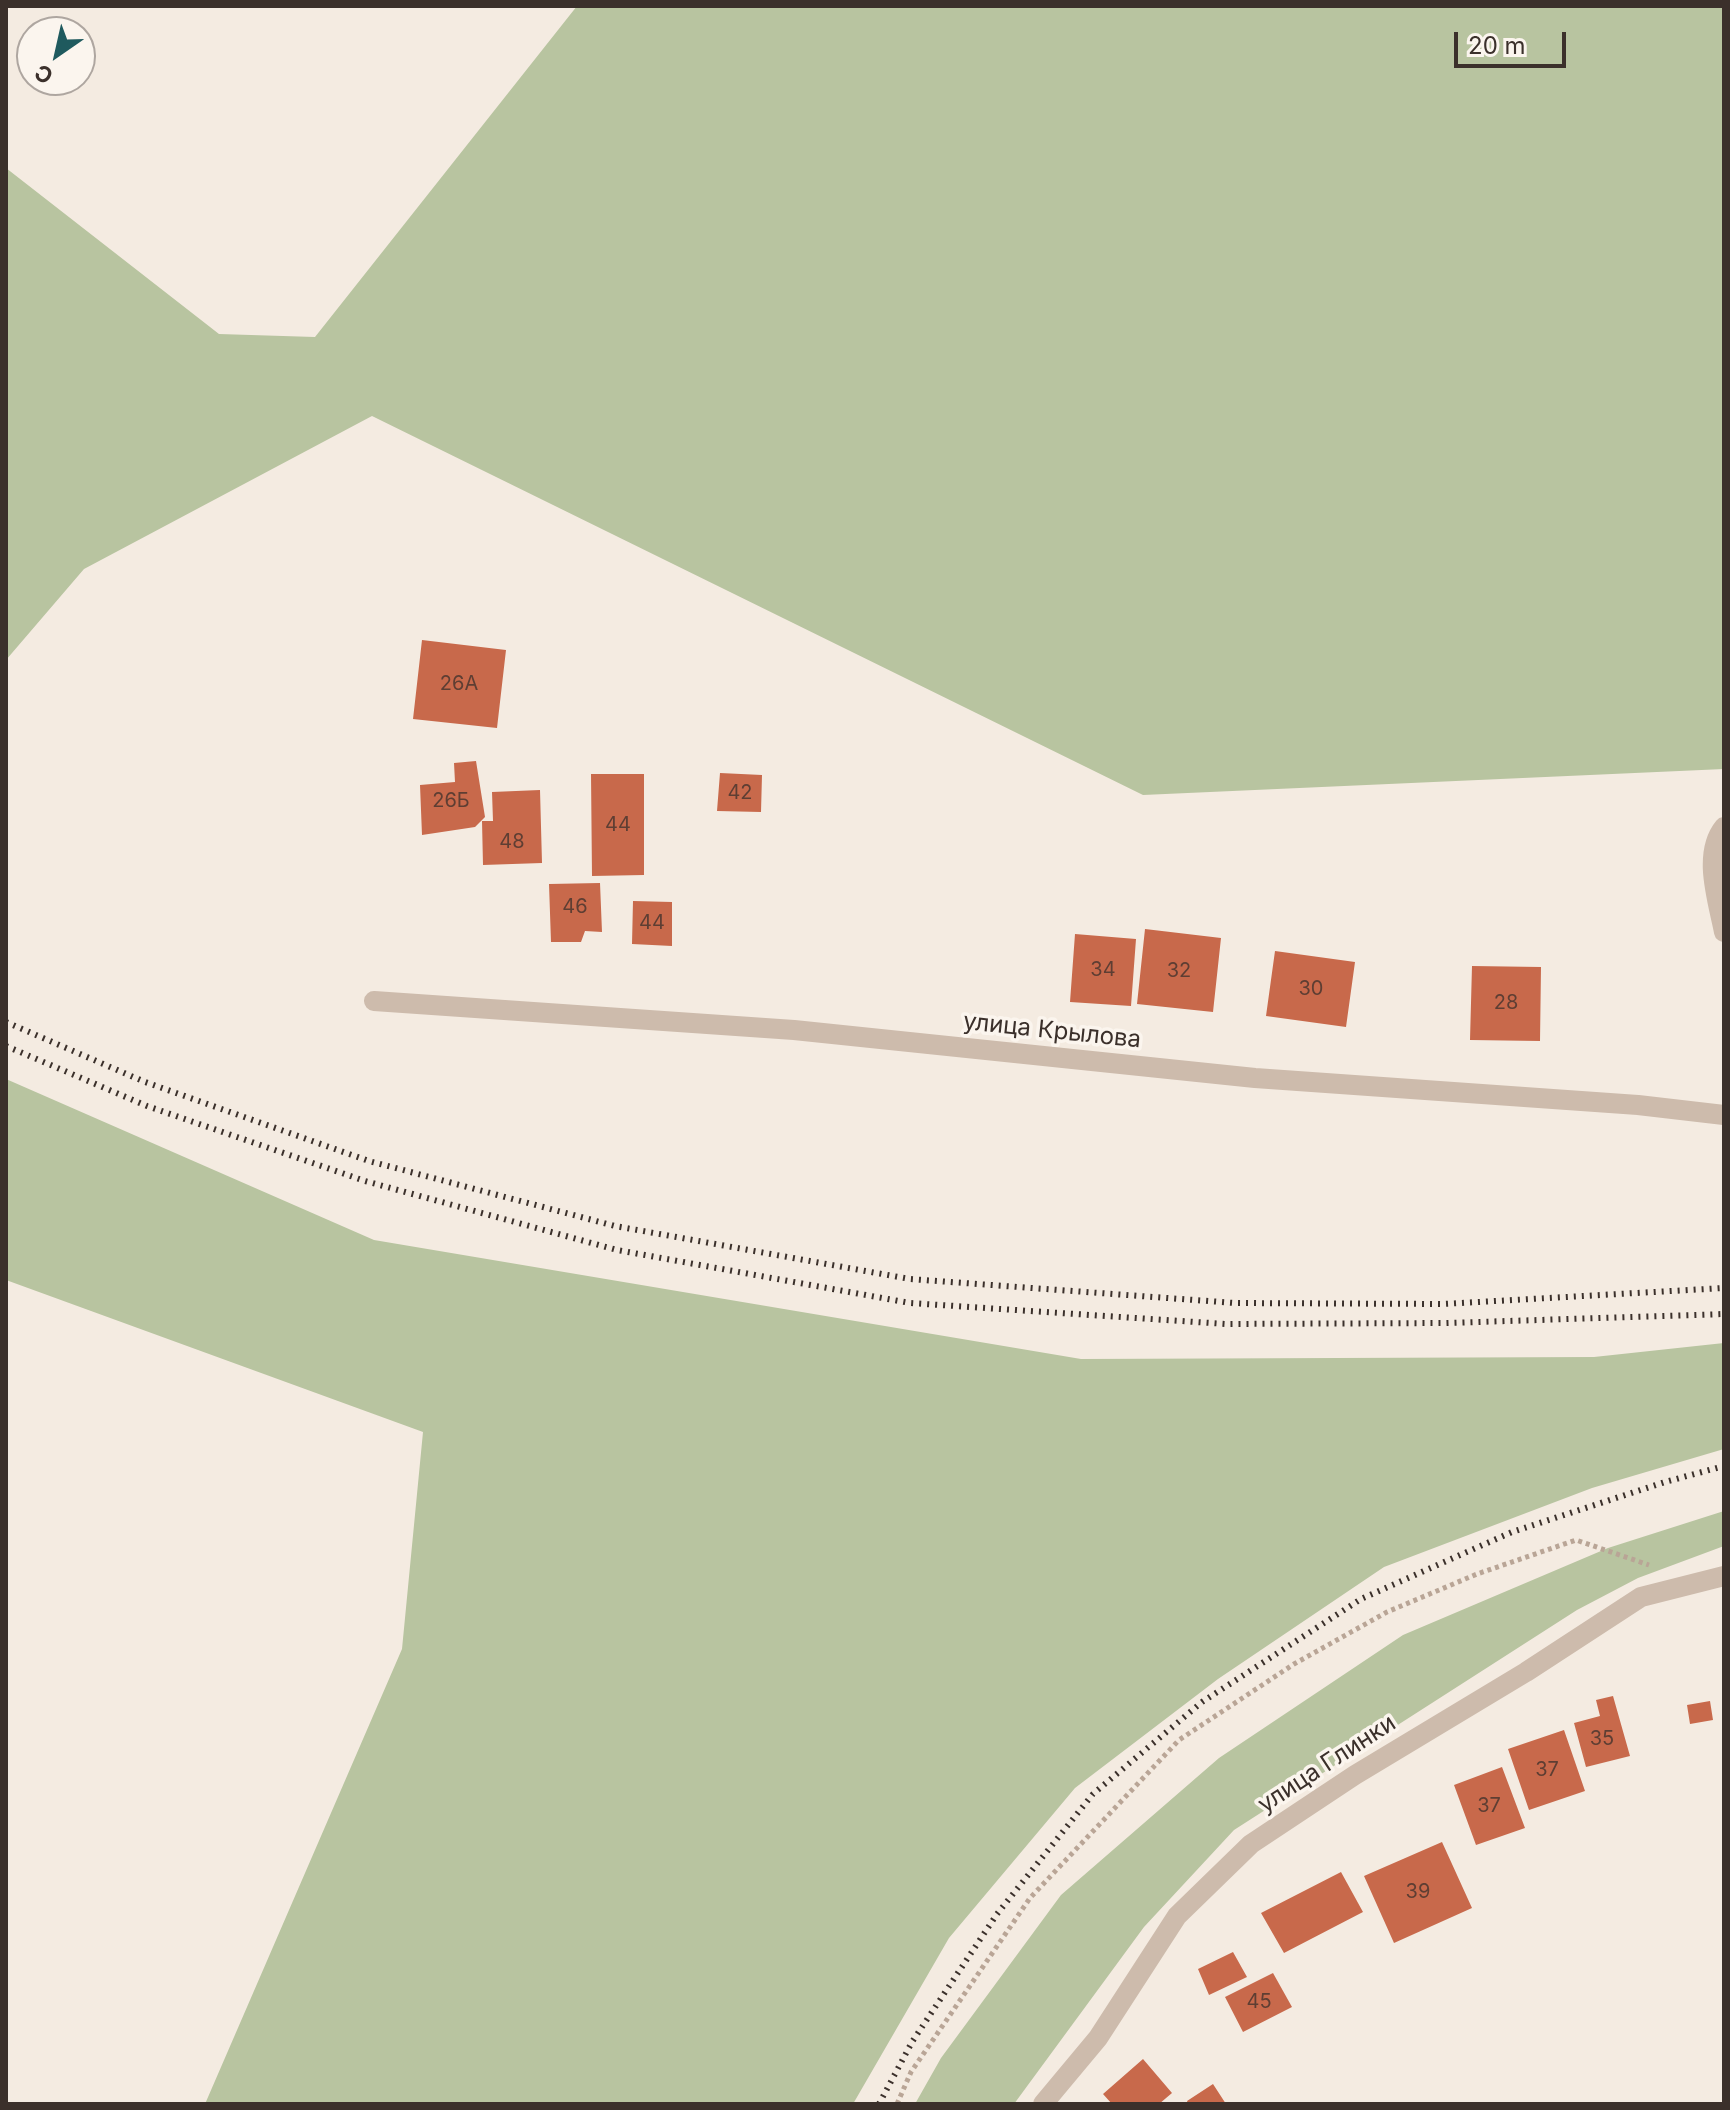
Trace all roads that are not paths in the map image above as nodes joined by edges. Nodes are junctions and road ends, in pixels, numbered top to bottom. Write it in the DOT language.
graph roads {
  1 [pos="1724,827"];
  2 [pos="1724,932"];
  3 [pos="374,1001"];
  4 [pos="1724,1115"];
  5 [pos="1724,1576"];
  6 [pos="1043,2104"];
  1 -- 2 [label="street"];
  3 -- 4 [label="street, улица Крылова"];
  5 -- 6 [label="street, улица Глинки"];
}
